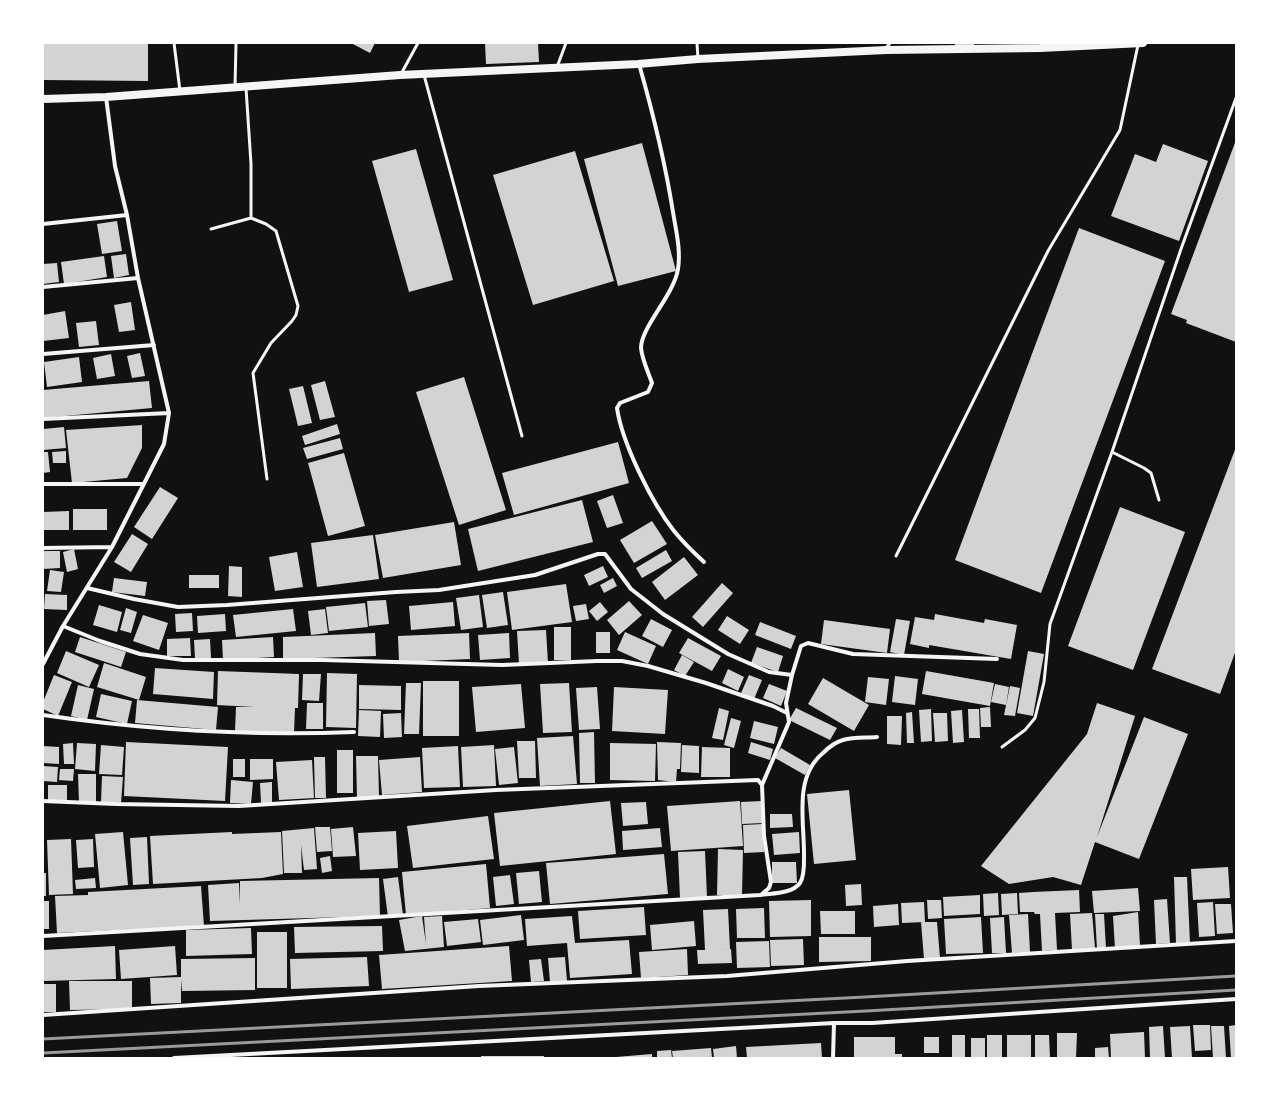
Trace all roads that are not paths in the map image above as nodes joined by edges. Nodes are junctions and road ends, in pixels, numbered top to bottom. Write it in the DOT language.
graph roads {
  1 [pos="174,43"];
  2 [pos="236,43"];
  3 [pos="418,43"];
  4 [pos="566,43"];
  5 [pos="697,43"];
  6 [pos="1138,43"];
  7 [pos="1143,43"];
  8 [pos="1040,45"];
  9 [pos="888,46"];
  10 [pos="698,59"];
  11 [pos="638,64"];
  12 [pos="557,67"];
  13 [pos="400,75"];
  14 [pos="424,75"];
  15 [pos="246,87"];
  16 [pos="235,89"];
  17 [pos="180,90"];
  18 [pos="106,98"];
  19 [pos="1236,98"];
  20 [pos="43,99"];
  21 [pos="127,215"];
  22 [pos="251,218"];
  23 [pos="43,224"];
  24 [pos="211,229"];
  25 [pos="138,278"];
  26 [pos="43,287"];
  27 [pos="154,346"];
  28 [pos="43,354"];
  29 [pos="169,413"];
  30 [pos="43,419"];
  31 [pos="522,436"];
  32 [pos="1112,452"];
  33 [pos="267,479"];
  34 [pos="43,484"];
  35 [pos="144,484"];
  36 [pos="1159,500"];
  37 [pos="112,547"];
  38 [pos="43,548"];
  39 [pos="896,556"];
  40 [pos="704,562"];
  41 [pos="87,588"];
  42 [pos="63,626"];
  43 [pos="998,659"];
  44 [pos="43,664"];
  45 [pos="792,675"];
  46 [pos="787,713"];
  47 [pos="43,715"];
  48 [pos="354,732"];
  49 [pos="877,737"];
  50 [pos="1002,747"];
  51 [pos="762,785"];
  52 [pos="43,801"];
  53 [pos="760,895"];
  54 [pos="43,936"];
  55 [pos="1236,941"];
  56 [pos="1236,999"];
  57 [pos="43,1015"];
  58 [pos="834,1023"];
  59 [pos="174,1058"];
  60 [pos="833,1058"];
  1 -- 17 [label="lane"];
  2 -- 16 [label="lane"];
  3 -- 13 [label="lane"];
  4 -- 12 [label="lane"];
  5 -- 10 [label="lane"];
  6 -- 7 [label="main road"];
  6 -- 8 [label="main road"];
  6 -- 39 [label="lane"];
  8 -- 9 [label="main road"];
  9 -- 10 [label="main road"];
  10 -- 11 [label="main road"];
  11 -- 12 [label="main road"];
  11 -- 40 [label="street"];
  12 -- 14 [label="main road"];
  13 -- 14 [label="main road"];
  13 -- 15 [label="main road"];
  14 -- 31 [label="lane"];
  15 -- 16 [label="main road"];
  15 -- 22 [label="lane"];
  16 -- 17 [label="main road"];
  17 -- 18 [label="main road"];
  18 -- 20 [label="main road"];
  18 -- 21 [label="street"];
  19 -- 32 [label="lane"];
  21 -- 23 [label="street"];
  21 -- 25 [label="street"];
  22 -- 24 [label="lane"];
  22 -- 33 [label="lane"];
  25 -- 26 [label="street"];
  25 -- 27 [label="street"];
  27 -- 28 [label="street"];
  27 -- 29 [label="street"];
  29 -- 30 [label="street"];
  29 -- 35 [label="street"];
  32 -- 36 [label="lane"];
  32 -- 50 [label="lane"];
  34 -- 35 [label="street"];
  35 -- 37 [label="street"];
  37 -- 38 [label="street"];
  37 -- 41 [label="street"];
  41 -- 42 [label="street"];
  41 -- 45 [label="street"];
  42 -- 44 [label="street"];
  42 -- 46 [label="street"];
  43 -- 45 [label="street"];
  45 -- 46 [label="street"];
  46 -- 51 [label="street"];
  47 -- 48 [label="street"];
  49 -- 53 [label="street"];
  51 -- 52 [label="street"];
  51 -- 53 [label="street"];
  53 -- 54 [label="street"];
  55 -- 57 [label="street"];
  56 -- 58 [label="street"];
  58 -- 59 [label="street"];
  58 -- 60 [label="street"];
}
